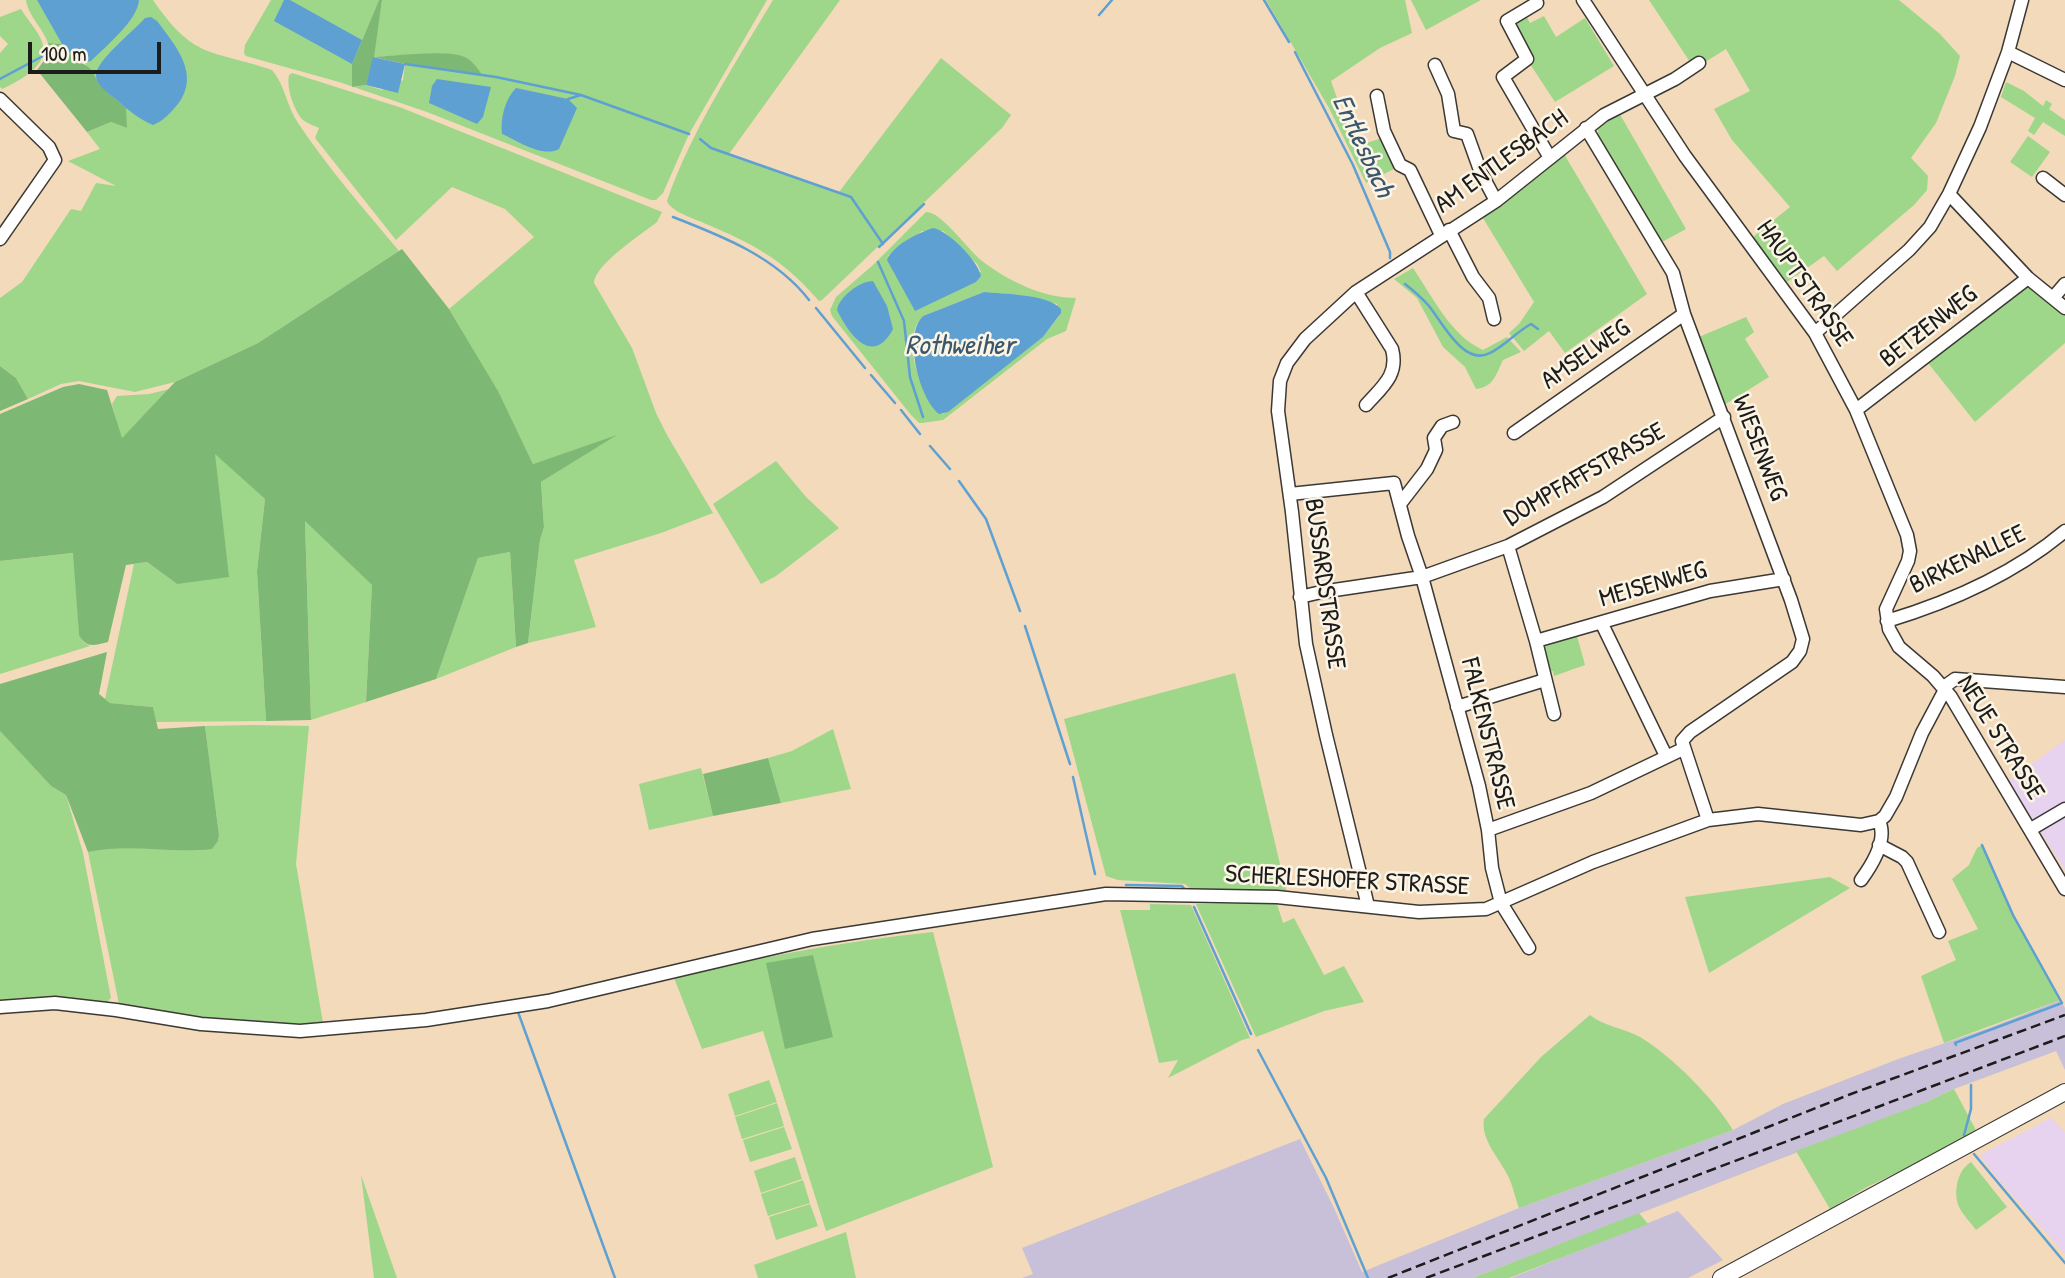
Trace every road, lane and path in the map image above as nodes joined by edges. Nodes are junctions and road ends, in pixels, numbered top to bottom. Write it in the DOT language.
graph roads {
  1 [pos="1583,0"];
  2 [pos="2022,0"];
  3 [pos="1537,3"];
  4 [pos="2008,52"];
  5 [pos="1699,63"];
  6 [pos="1435,65"];
  7 [pos="2065,80"];
  8 [pos="1377,96"];
  9 [pos="1643,96"];
  10 [pos="0,99"];
  11 [pos="1586,128"];
  12 [pos="1550,158"];
  13 [pos="2043,178"];
  14 [pos="1950,194"];
  15 [pos="2065,195"];
  16 [pos="1496,201"];
  17 [pos="1445,233"];
  18 [pos="0,239"];
  19 [pos="2028,278"];
  20 [pos="2065,284"];
  21 [pos="1356,292"];
  22 [pos="2053,298"];
  23 [pos="2065,308"];
  24 [pos="1684,314"];
  25 [pos="1494,319"];
  26 [pos="1815,333"];
  27 [pos="1367,405"];
  28 [pos="1856,410"];
  29 [pos="1724,417"];
  30 [pos="1453,422"];
  31 [pos="1514,433"];
  32 [pos="1424,443"];
  33 [pos="1436,450"];
  34 [pos="1290,494"];
  35 [pos="1400,504"];
  36 [pos="2065,531"];
  37 [pos="1508,546"];
  38 [pos="1422,577"];
  39 [pos="1784,579"];
  40 [pos="1300,597"];
  41 [pos="1887,621"];
  42 [pos="1602,624"];
  43 [pos="1536,641"];
  44 [pos="1545,680"];
  45 [pos="2065,687"];
  46 [pos="1944,688"];
  47 [pos="1457,707"];
  48 [pos="1554,714"];
  49 [pos="1683,749"];
  50 [pos="1666,756"];
  51 [pos="2065,808"];
  52 [pos="1708,820"];
  53 [pos="1879,821"];
  54 [pos="2031,829"];
  55 [pos="1488,830"];
  56 [pos="1880,845"];
  57 [pos="1861,880"];
  58 [pos="2065,889"];
  59 [pos="1501,903"];
  60 [pos="1368,906"];
  61 [pos="1939,932"];
  62 [pos="1529,948"];
  63 [pos="0,1007"];
  64 [pos="2058,1096"];
  65 [pos="1721,1278"];
  1 -- 9 [label="street, HAUPTSTRASSE"];
  2 -- 4 [label="street"];
  3 -- 12 [label="street"];
  4 -- 7 [label="street"];
  4 -- 14 [label="street"];
  5 -- 9 [label="street, AM ENTLESBACH"];
  6 -- 16 [label="street"];
  8 -- 17 [label="street"];
  9 -- 11 [label="street, AM ENTLESBACH"];
  9 -- 26 [label="street, HAUPTSTRASSE"];
  10 -- 18 [label="street"];
  11 -- 12 [label="street, AM ENTLESBACH"];
  11 -- 24 [label="street, WIESENWEG"];
  12 -- 16 [label="street, AM ENTLESBACH"];
  13 -- 15 [label="street"];
  14 -- 19 [label="street"];
  14 -- 26 [label="street"];
  16 -- 17 [label="street, AM ENTLESBACH"];
  17 -- 21 [label="street, AM ENTLESBACH"];
  17 -- 25 [label="street"];
  19 -- 22 [label="street"];
  19 -- 28 [label="street, BETZENWEG"];
  20 -- 22 [label="street"];
  21 -- 27 [label="street"];
  21 -- 34 [label="street, BUSSARDSTRASSE"];
  22 -- 23 [label="street"];
  24 -- 29 [label="street, WIESENWEG"];
  24 -- 31 [label="street, AMSELWEG"];
  26 -- 28 [label="street, HAUPTSTRASSE"];
  28 -- 41 [label="street, HAUPTSTRASSE"];
  29 -- 37 [label="street, DOMPFAFFSTRASSE"];
  29 -- 39 [label="street, WIESENWEG"];
  30 -- 33 [label="street"];
  32 -- 33 [label="street"];
  33 -- 35 [label="street"];
  34 -- 35 [label="street"];
  34 -- 40 [label="street, BUSSARDSTRASSE"];
  35 -- 38 [label="street, FALKENSTRASSE"];
  36 -- 41 [label="street, BIRKENALLEE"];
  37 -- 38 [label="street, DOMPFAFFSTRASSE"];
  37 -- 43 [label="street"];
  38 -- 40 [label="street, DOMPFAFFSTRASSE"];
  38 -- 47 [label="street, FALKENSTRASSE"];
  39 -- 42 [label="street, MEISENWEG"];
  39 -- 49 [label="street, WIESENWEG"];
  40 -- 60 [label="street, BUSSARDSTRASSE"];
  41 -- 46 [label="street, NEUE STRASSE"];
  42 -- 43 [label="street, MEISENWEG"];
  42 -- 50 [label="street"];
  43 -- 44 [label="street"];
  44 -- 47 [label="street"];
  44 -- 48 [label="street"];
  45 -- 46 [label="street"];
  46 -- 53 [label="street"];
  46 -- 54 [label="street, NEUE STRASSE"];
  47 -- 55 [label="street, FALKENSTRASSE"];
  49 -- 50 [label="street"];
  49 -- 52 [label="street"];
  50 -- 55 [label="street"];
  51 -- 54 [label="street"];
  52 -- 53 [label="street, SCHERLESHOFER STRASSE"];
  52 -- 59 [label="street, SCHERLESHOFER STRASSE"];
  53 -- 56 [label="street"];
  54 -- 58 [label="street, NEUE STRASSE"];
  55 -- 59 [label="street, FALKENSTRASSE"];
  56 -- 57 [label="street"];
  56 -- 61 [label="street"];
  59 -- 60 [label="street, SCHERLESHOFER STRASSE"];
  59 -- 62 [label="street, SCHERLESHOFER STRASSE"];
  60 -- 63 [label="street, SCHERLESHOFER STRASSE"];
  64 -- 65 [label="main road"];
}
